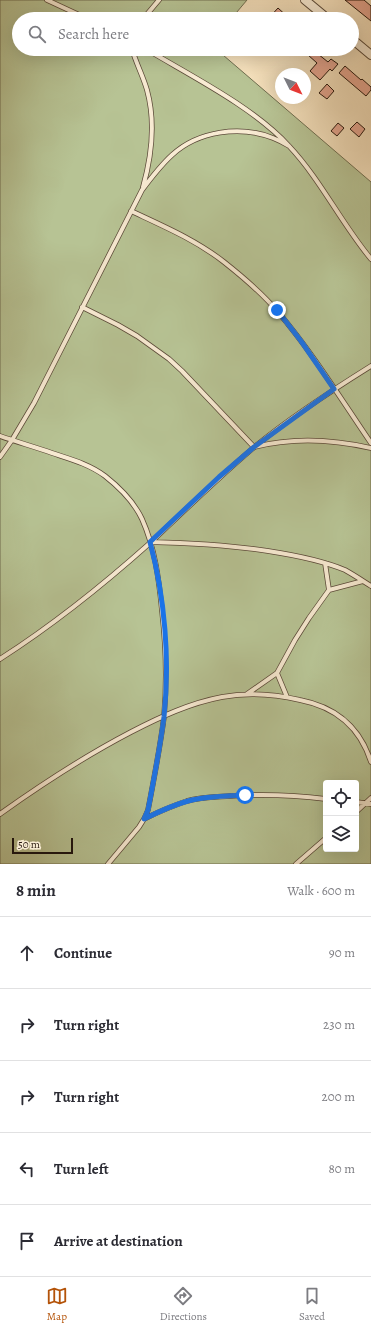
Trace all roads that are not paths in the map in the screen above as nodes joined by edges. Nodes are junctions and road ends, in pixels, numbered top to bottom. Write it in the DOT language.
graph roads {
  1 [pos="47,0"];
  2 [pos="159,0"];
  3 [pos="305,0"];
  4 [pos="73,12"];
  5 [pos="149,12"];
  6 [pos="320,12"];
  7 [pos="359,45"];
  8 [pos="371,55"];
  9 [pos="135,56"];
  10 [pos="158,56"];
  11 [pos="289,146"];
  12 [pos="142,190"];
  13 [pos="131,211"];
  14 [pos="371,259"];
  15 [pos="82,307"];
  16 [pos="371,366"];
  17 [pos="334,389"];
  18 [pos="0,436"];
  19 [pos="12,440"];
  20 [pos="371,443"];
  21 [pos="254,447"];
  22 [pos="371,448"];
  23 [pos="0,457"];
  24 [pos="150,542"];
  25 [pos="324,563"];
  26 [pos="363,581"];
  27 [pos="371,586"];
  28 [pos="329,590"];
  29 [pos="0,659"];
  30 [pos="277,673"];
  31 [pos="246,695"];
  32 [pos="287,697"];
  33 [pos="164,716"];
  34 [pos="371,762"];
  35 [pos="371,798"];
  36 [pos="323,799"];
  37 [pos="359,802"];
  38 [pos="366,803"];
  39 [pos="371,804"];
  40 [pos="359,809"];
  41 [pos="0,814"];
  42 [pos="144,819"];
  43 [pos="323,841"];
  44 [pos="108,864"];
  45 [pos="296,864"];
  1 -- 4 [label="lane"];
  2 -- 5 [label="lane"];
  3 -- 6 [label="street"];
  7 -- 8 [label="street"];
  9 -- 12 [label="lane"];
  10 -- 11 [label="lane"];
  11 -- 12 [label="lane"];
  11 -- 14 [label="lane"];
  12 -- 13 [label="lane"];
  13 -- 15 [label="lane"];
  13 -- 17 [label="lane"];
  15 -- 19 [label="lane"];
  15 -- 21 [label="lane"];
  16 -- 17 [label="lane"];
  17 -- 20 [label="lane"];
  17 -- 21 [label="lane"];
  18 -- 19 [label="lane"];
  19 -- 23 [label="lane"];
  19 -- 24 [label="lane"];
  21 -- 22 [label="lane"];
  21 -- 24 [label="lane"];
  24 -- 25 [label="lane"];
  24 -- 29 [label="lane"];
  24 -- 33 [label="lane"];
  25 -- 26 [label="lane"];
  25 -- 28 [label="lane"];
  26 -- 27 [label="lane"];
  26 -- 28 [label="lane"];
  28 -- 30 [label="lane"];
  30 -- 31 [label="lane"];
  30 -- 32 [label="lane"];
  31 -- 32 [label="lane"];
  31 -- 33 [label="lane"];
  32 -- 34 [label="lane"];
  33 -- 41 [label="lane"];
  33 -- 42 [label="lane"];
  35 -- 38 [label="lane"];
  36 -- 42 [label="lane"];
  37 -- 38 [label="lane"];
  38 -- 39 [label="lane"];
  38 -- 40 [label="lane"];
  42 -- 44 [label="lane"];
  43 -- 45 [label="lane"];
}
